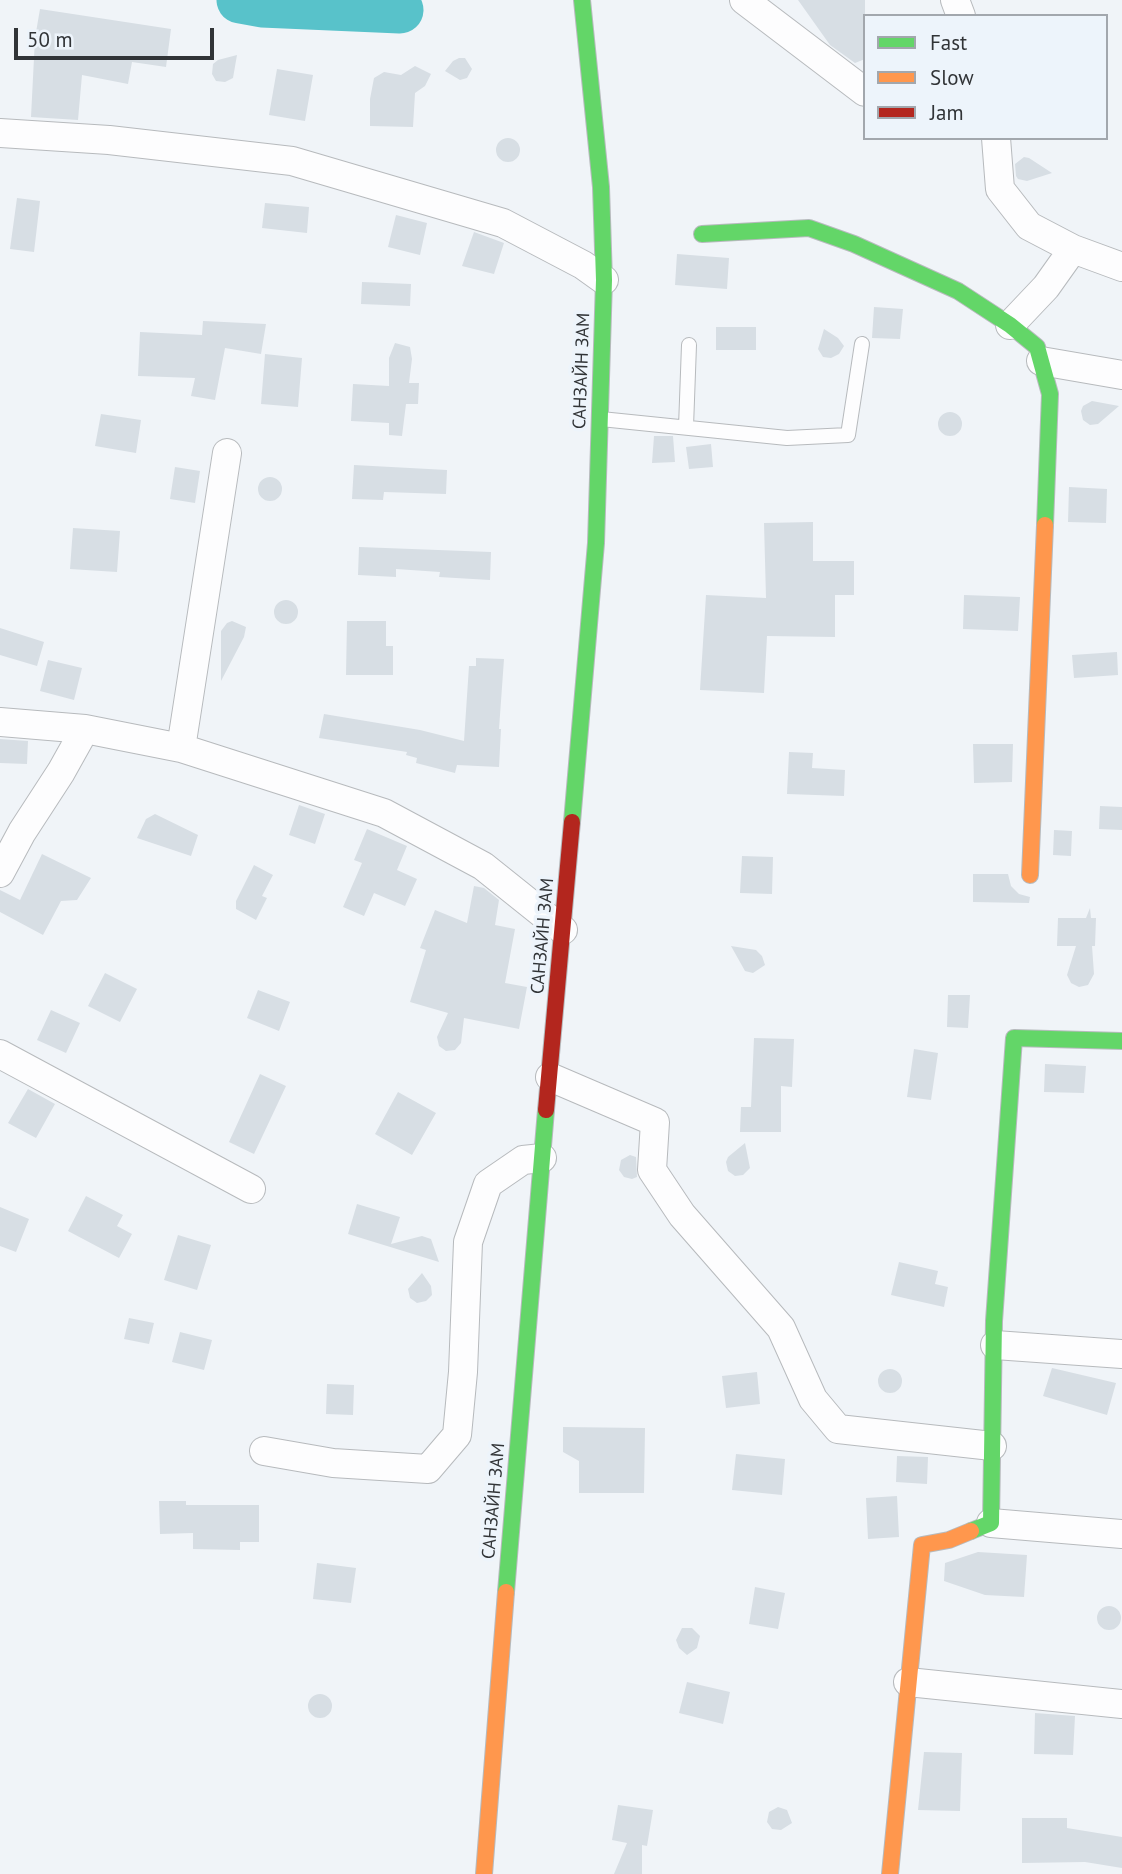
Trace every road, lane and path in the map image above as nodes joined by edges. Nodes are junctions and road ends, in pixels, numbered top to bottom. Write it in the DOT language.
graph roads {
  1 [pos="582,0"];
  2 [pos="744,0"];
  3 [pos="863,90"];
  4 [pos="0,133"];
  5 [pos="996,140"];
  6 [pos="702,234"];
  7 [pos="1073,249"];
  8 [pos="1122,267"];
  9 [pos="604,280"];
  10 [pos="1010,325"];
  11 [pos="862,344"];
  12 [pos="689,345"];
  13 [pos="1041,361"];
  14 [pos="1122,375"];
  15 [pos="600,419"];
  16 [pos="686,427"];
  17 [pos="227,453"];
  18 [pos="0,722"];
  19 [pos="85,729"];
  20 [pos="181,748"];
  21 [pos="0,873"];
  22 [pos="1030,875"];
  23 [pos="563,930"];
  24 [pos="1122,1041"];
  25 [pos="0,1054"];
  26 [pos="550,1077"];
  27 [pos="542,1158"];
  28 [pos="251,1189"];
  29 [pos="995,1345"];
  30 [pos="1122,1354"];
  31 [pos="992,1446"];
  32 [pos="264,1451"];
  33 [pos="991,1523"];
  34 [pos="1122,1534"];
  35 [pos="908,1682"];
  36 [pos="1122,1704"];
  37 [pos="484,1874"];
  38 [pos="890,1874"];
  1 -- 9 [label="street, САНЗАЙН ЗАМ"];
  2 -- 3 [label="street"];
  4 -- 9 [label="street"];
  5 -- 7 [label="street"];
  6 -- 10 [label="street"];
  7 -- 8 [label="street"];
  7 -- 10 [label="street"];
  9 -- 15 [label="street, САНЗАЙН ЗАМ"];
  10 -- 13 [label="street"];
  11 -- 16 [label="lane"];
  12 -- 16 [label="lane"];
  13 -- 14 [label="street"];
  13 -- 22 [label="street"];
  15 -- 16 [label="lane"];
  15 -- 23 [label="street, САНЗАЙН ЗАМ"];
  17 -- 20 [label="street"];
  18 -- 19 [label="street"];
  19 -- 20 [label="street"];
  19 -- 21 [label="street"];
  20 -- 23 [label="street"];
  23 -- 26 [label="street, САНЗАЙН ЗАМ"];
  24 -- 29 [label="street"];
  25 -- 28 [label="street"];
  26 -- 27 [label="street, САНЗАЙН ЗАМ"];
  26 -- 31 [label="street"];
  27 -- 32 [label="street"];
  27 -- 37 [label="street, САНЗАЙН ЗАМ"];
  29 -- 30 [label="street"];
  29 -- 31 [label="street"];
  31 -- 33 [label="street"];
  33 -- 34 [label="street"];
  33 -- 35 [label="street"];
  35 -- 36 [label="street"];
  35 -- 38 [label="street"];
}
